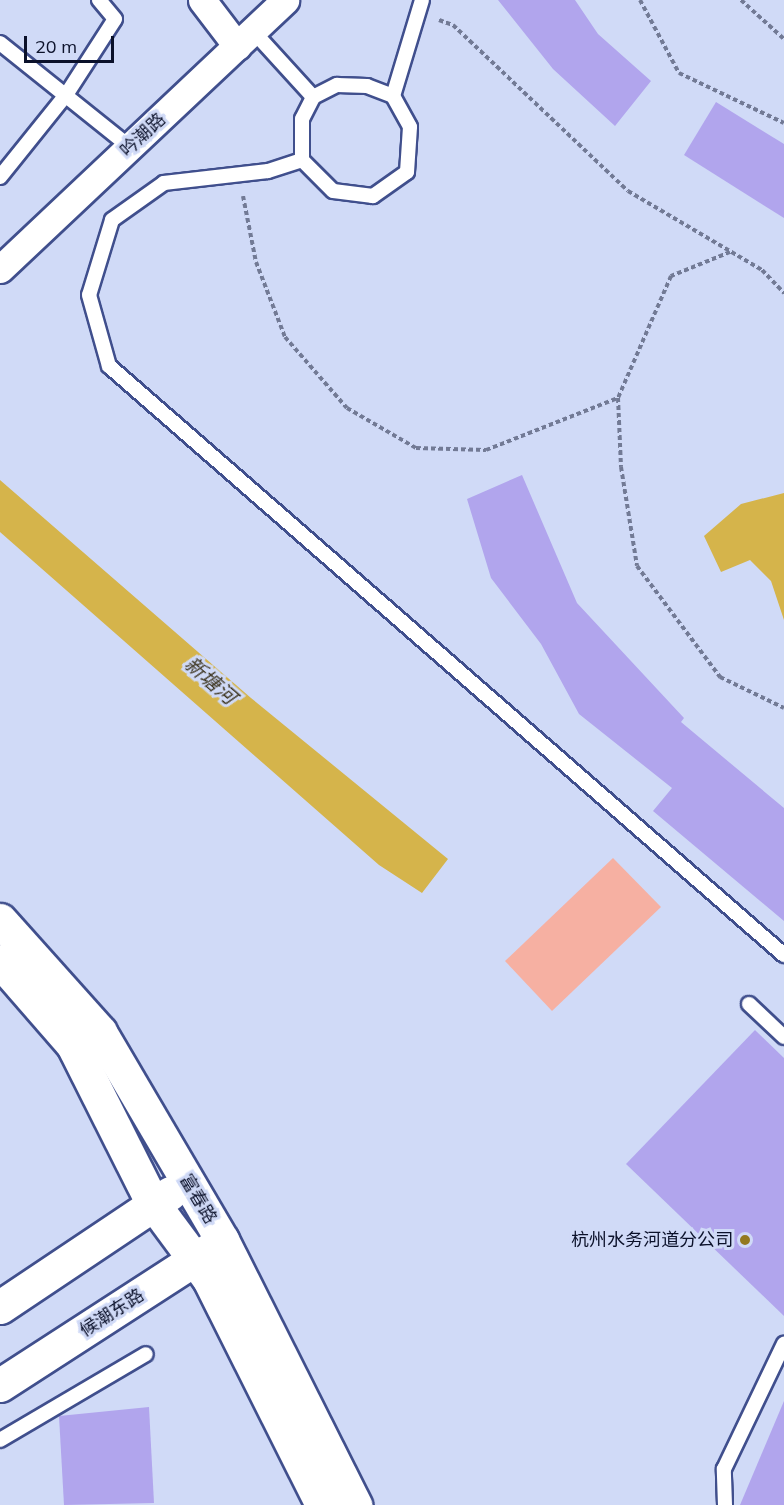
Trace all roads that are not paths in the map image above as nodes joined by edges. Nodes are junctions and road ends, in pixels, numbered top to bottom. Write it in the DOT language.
graph roads {
  1 [pos="99,0"];
  2 [pos="202,0"];
  3 [pos="285,0"];
  4 [pos="422,0"];
  5 [pos="245,38"];
  6 [pos="0,43"];
  7 [pos="66,95"];
  8 [pos="393,96"];
  9 [pos="313,97"];
  10 [pos="130,147"];
  11 [pos="302,160"];
  12 [pos="0,177"];
  13 [pos="0,269"];
  14 [pos="0,920"];
  15 [pos="784,955"];
  16 [pos="0,961"];
  17 [pos="749,1004"];
  18 [pos="784,1037"];
  19 [pos="189,1184"];
  20 [pos="152,1202"];
  21 [pos="222,1240"];
  22 [pos="195,1260"];
  23 [pos="0,1307"];
  24 [pos="784,1344"];
  25 [pos="146,1354"];
  26 [pos="0,1385"];
  27 [pos="0,1440"];
  28 [pos="322,1505"];
  29 [pos="356,1505"];
  30 [pos="725,1505"];
  1 -- 7 [label="lane"];
  2 -- 5 [label="street"];
  3 -- 5 [label="street, 吟潮路"];
  4 -- 8 [label="lane"];
  5 -- 9 [label="lane"];
  5 -- 10 [label="street, 吟潮路"];
  6 -- 7 [label="lane"];
  7 -- 10 [label="lane"];
  7 -- 12 [label="lane"];
  8 -- 9 [label="lane"];
  8 -- 11 [label="lane"];
  9 -- 11 [label="lane"];
  10 -- 13 [label="street, 吟潮路"];
  11 -- 15 [label="lane"];
  14 -- 19 [label="street, 富春路"];
  16 -- 20 [label="street, 富春路"];
  17 -- 18 [label="lane"];
  19 -- 20 [label="street"];
  19 -- 21 [label="street, 富春路"];
  20 -- 22 [label="street, 富春路"];
  20 -- 23 [label="street"];
  21 -- 22 [label="street, 候潮东路"];
  21 -- 29 [label="street, 富春路"];
  22 -- 26 [label="street, 候潮东路"];
  22 -- 28 [label="street, 富春路"];
  24 -- 30 [label="lane"];
  25 -- 27 [label="lane"];
}
